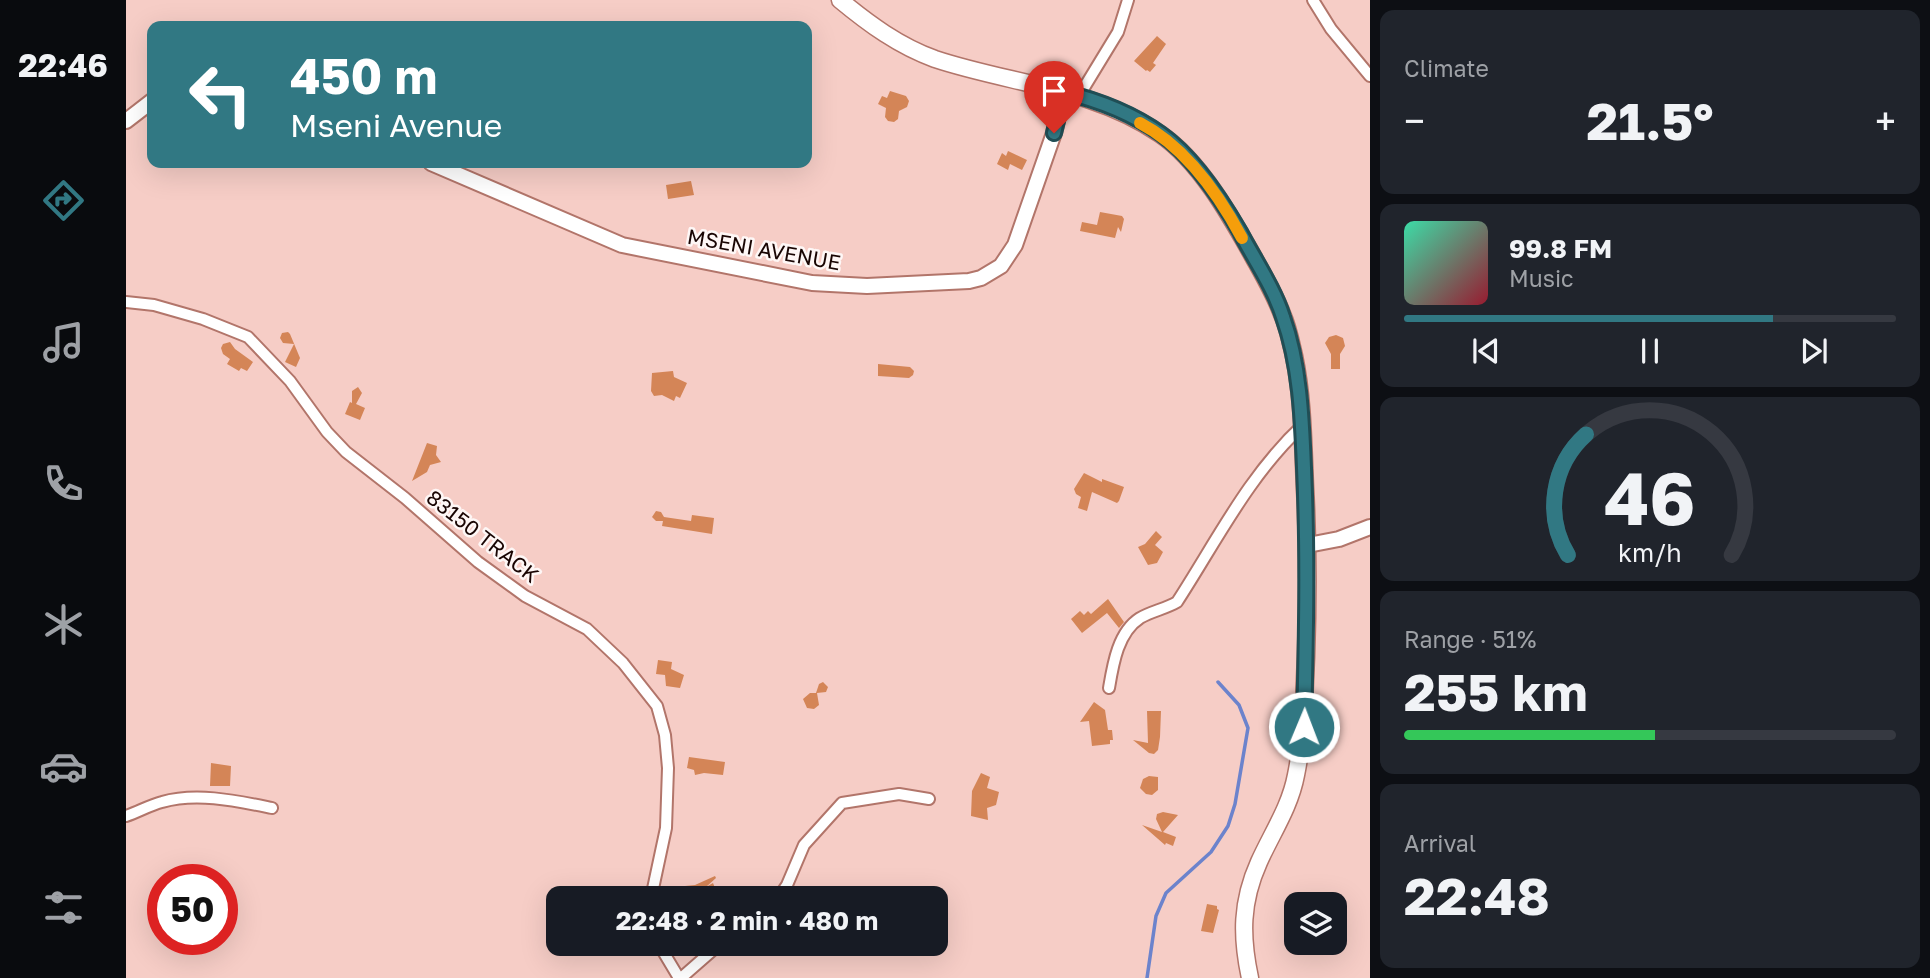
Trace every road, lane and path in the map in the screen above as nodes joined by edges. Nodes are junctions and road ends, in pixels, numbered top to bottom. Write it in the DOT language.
graph roads {
  1 [pos="839,0"];
  2 [pos="1128,0"];
  3 [pos="1313,0"];
  4 [pos="1370,76"];
  5 [pos="1072,94"];
  6 [pos="147,105"];
  7 [pos="126,121"];
  8 [pos="443,168"];
  9 [pos="126,302"];
  10 [pos="1302,426"];
  11 [pos="1370,527"];
  12 [pos="1308,545"];
  13 [pos="1109,688"];
  14 [pos="929,799"];
  15 [pos="272,808"];
  16 [pos="126,816"];
  17 [pos="654,886"];
  18 [pos="786,886"];
  19 [pos="666,956"];
  20 [pos="706,956"];
  21 [pos="680,978"];
  22 [pos="1251,978"];
  1 -- 5 [label="main road"];
  2 -- 5 [label="street"];
  3 -- 4 [label="street"];
  5 -- 8 [label="street, MSENI AVENUE"];
  5 -- 10 [label="main road"];
  6 -- 7 [label="street"];
  9 -- 17 [label="street, 83150 TRACK"];
  10 -- 12 [label="main road"];
  10 -- 13 [label="street"];
  11 -- 12 [label="street"];
  12 -- 22 [label="main road"];
  14 -- 18 [label="street"];
  15 -- 16 [label="street"];
  19 -- 21 [label="street"];
  20 -- 21 [label="street"];
}
